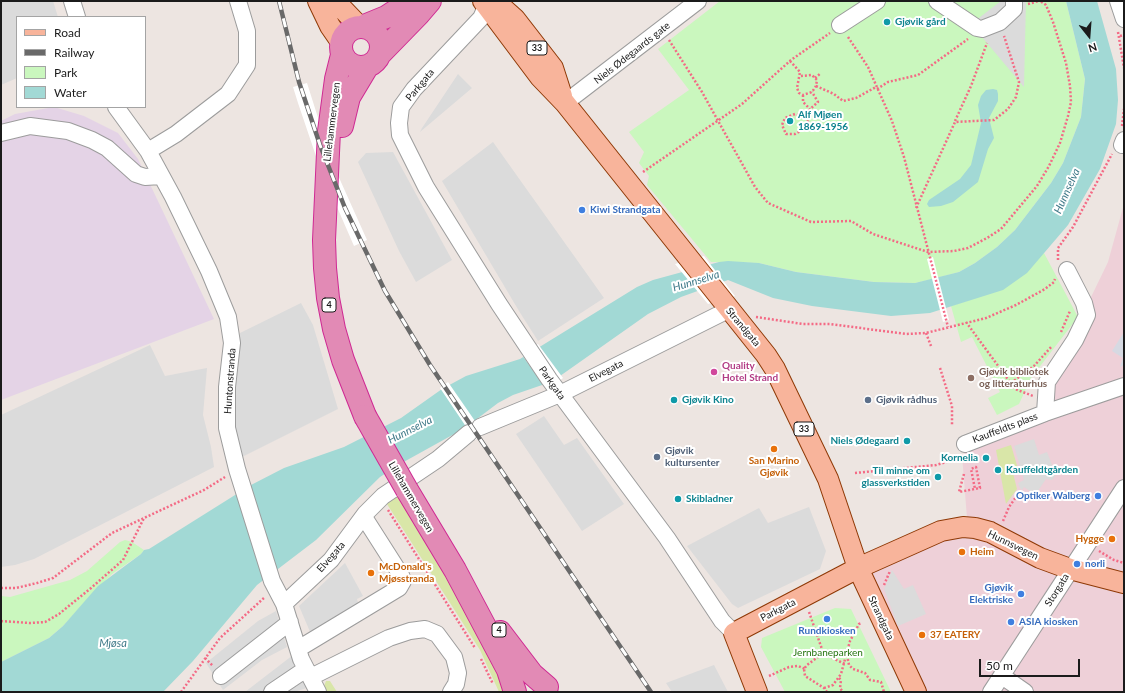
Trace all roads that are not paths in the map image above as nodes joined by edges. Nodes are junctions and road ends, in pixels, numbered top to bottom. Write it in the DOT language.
graph roads {
  1 [pos="72,1"];
  2 [pos="238,1"];
  3 [pos="318,1"];
  4 [pos="335,1"];
  5 [pos="411,1"];
  6 [pos="430,1"];
  7 [pos="877,1"];
  8 [pos="937,1"];
  9 [pos="1014,1"];
  10 [pos="1118,1"];
  11 [pos="488,3"];
  12 [pos="691,3"];
  13 [pos="77,16"];
  14 [pos="1121,24"];
  15 [pos="840,25"];
  16 [pos="361,26"];
  17 [pos="342,49"];
  18 [pos="374,60"];
  19 [pos="565,103"];
  20 [pos="117,108"];
  21 [pos="1,132"];
  22 [pos="148,150"];
  23 [pos="161,176"];
  24 [pos="327,189"];
  25 [pos="1060,269"];
  26 [pos="724,304"];
  27 [pos="1124,386"];
  28 [pos="560,394"];
  29 [pos="1045,413"];
  30 [pos="965,444"];
  31 [pos="1124,488"];
  32 [pos="364,517"];
  33 [pos="858,568"];
  34 [pos="1070,569"];
  35 [pos="455,570"];
  36 [pos="1124,583"];
  37 [pos="284,604"];
  38 [pos="290,622"];
  39 [pos="734,633"];
  40 [pos="298,649"];
  41 [pos="308,673"];
  42 [pos="221,676"];
  43 [pos="1002,676"];
  44 [pos="545,690"];
  45 [pos="272,692"];
  46 [pos="318,692"];
  47 [pos="450,692"];
  48 [pos="515,692"];
  49 [pos="757,692"];
  50 [pos="916,692"];
  51 [pos="991,692"];
  52 [pos="1025,692"];
  1 -- 13 [label="street"];
  2 -- 22 [label="street"];
  3 -- 17 [label="main road"];
  4 -- 16 [label="main road"];
  5 -- 16 [label="highway, 4"];
  6 -- 18 [label="highway, 4"];
  7 -- 15 [label="street"];
  8 -- 9 [label="street"];
  10 -- 14 [label="street"];
  11 -- 19 [label="main road, Strandgata / 33"];
  11 -- 28 [label="street, Parkgata"];
  12 -- 19 [label="street, Niels Ødegaards gate"];
  16 -- 17 [label="highway, 4"];
  16 -- 18 [label="highway"];
  17 -- 18 [label="highway"];
  17 -- 24 [label="highway, Lillehammervegen / 4"];
  18 -- 24 [label="highway, Lillehammervegen / 4"];
  19 -- 26 [label="main road, Strandgata / 33"];
  20 -- 22 [label="street, Huntonstranda"];
  21 -- 23 [label="street"];
  22 -- 23 [label="street, Huntonstranda"];
  23 -- 37 [label="street, Huntonstranda"];
  24 -- 35 [label="highway, Lillehammervegen / 4, bridge"];
  25 -- 29 [label="street"];
  26 -- 28 [label="street, Elvegata"];
  26 -- 33 [label="main road, Strandgata / 33"];
  27 -- 29 [label="street, Kauffeldts plass"];
  28 -- 32 [label="street, Elvegata"];
  28 -- 39 [label="street, Parkgata"];
  29 -- 30 [label="street, Kauffeldts plass"];
  31 -- 34 [label="street, Storgata"];
  32 -- 37 [label="street, Elvegata"];
  32 -- 40 [label="street"];
  33 -- 34 [label="main road, Hunnsvegen"];
  33 -- 39 [label="main road, Parkgata"];
  33 -- 50 [label="main road, Strandgata / 33"];
  34 -- 36 [label="main road, Hunnsvegen"];
  34 -- 43 [label="street, Storgata"];
  35 -- 44 [label="highway, Lillehammervegen / 4"];
  35 -- 48 [label="highway, Lillehammervegen / 4"];
  37 -- 38 [label="street, Huntonstranda"];
  38 -- 40 [label="street, Huntonstranda"];
  38 -- 42 [label="street"];
  39 -- 49 [label="main road"];
  40 -- 41 [label="street, Huntonstranda"];
  41 -- 45 [label="street"];
  41 -- 46 [label="street, Huntonstranda"];
  41 -- 47 [label="street"];
  43 -- 51 [label="street, Storgata"];
  43 -- 52 [label="street"];
}
